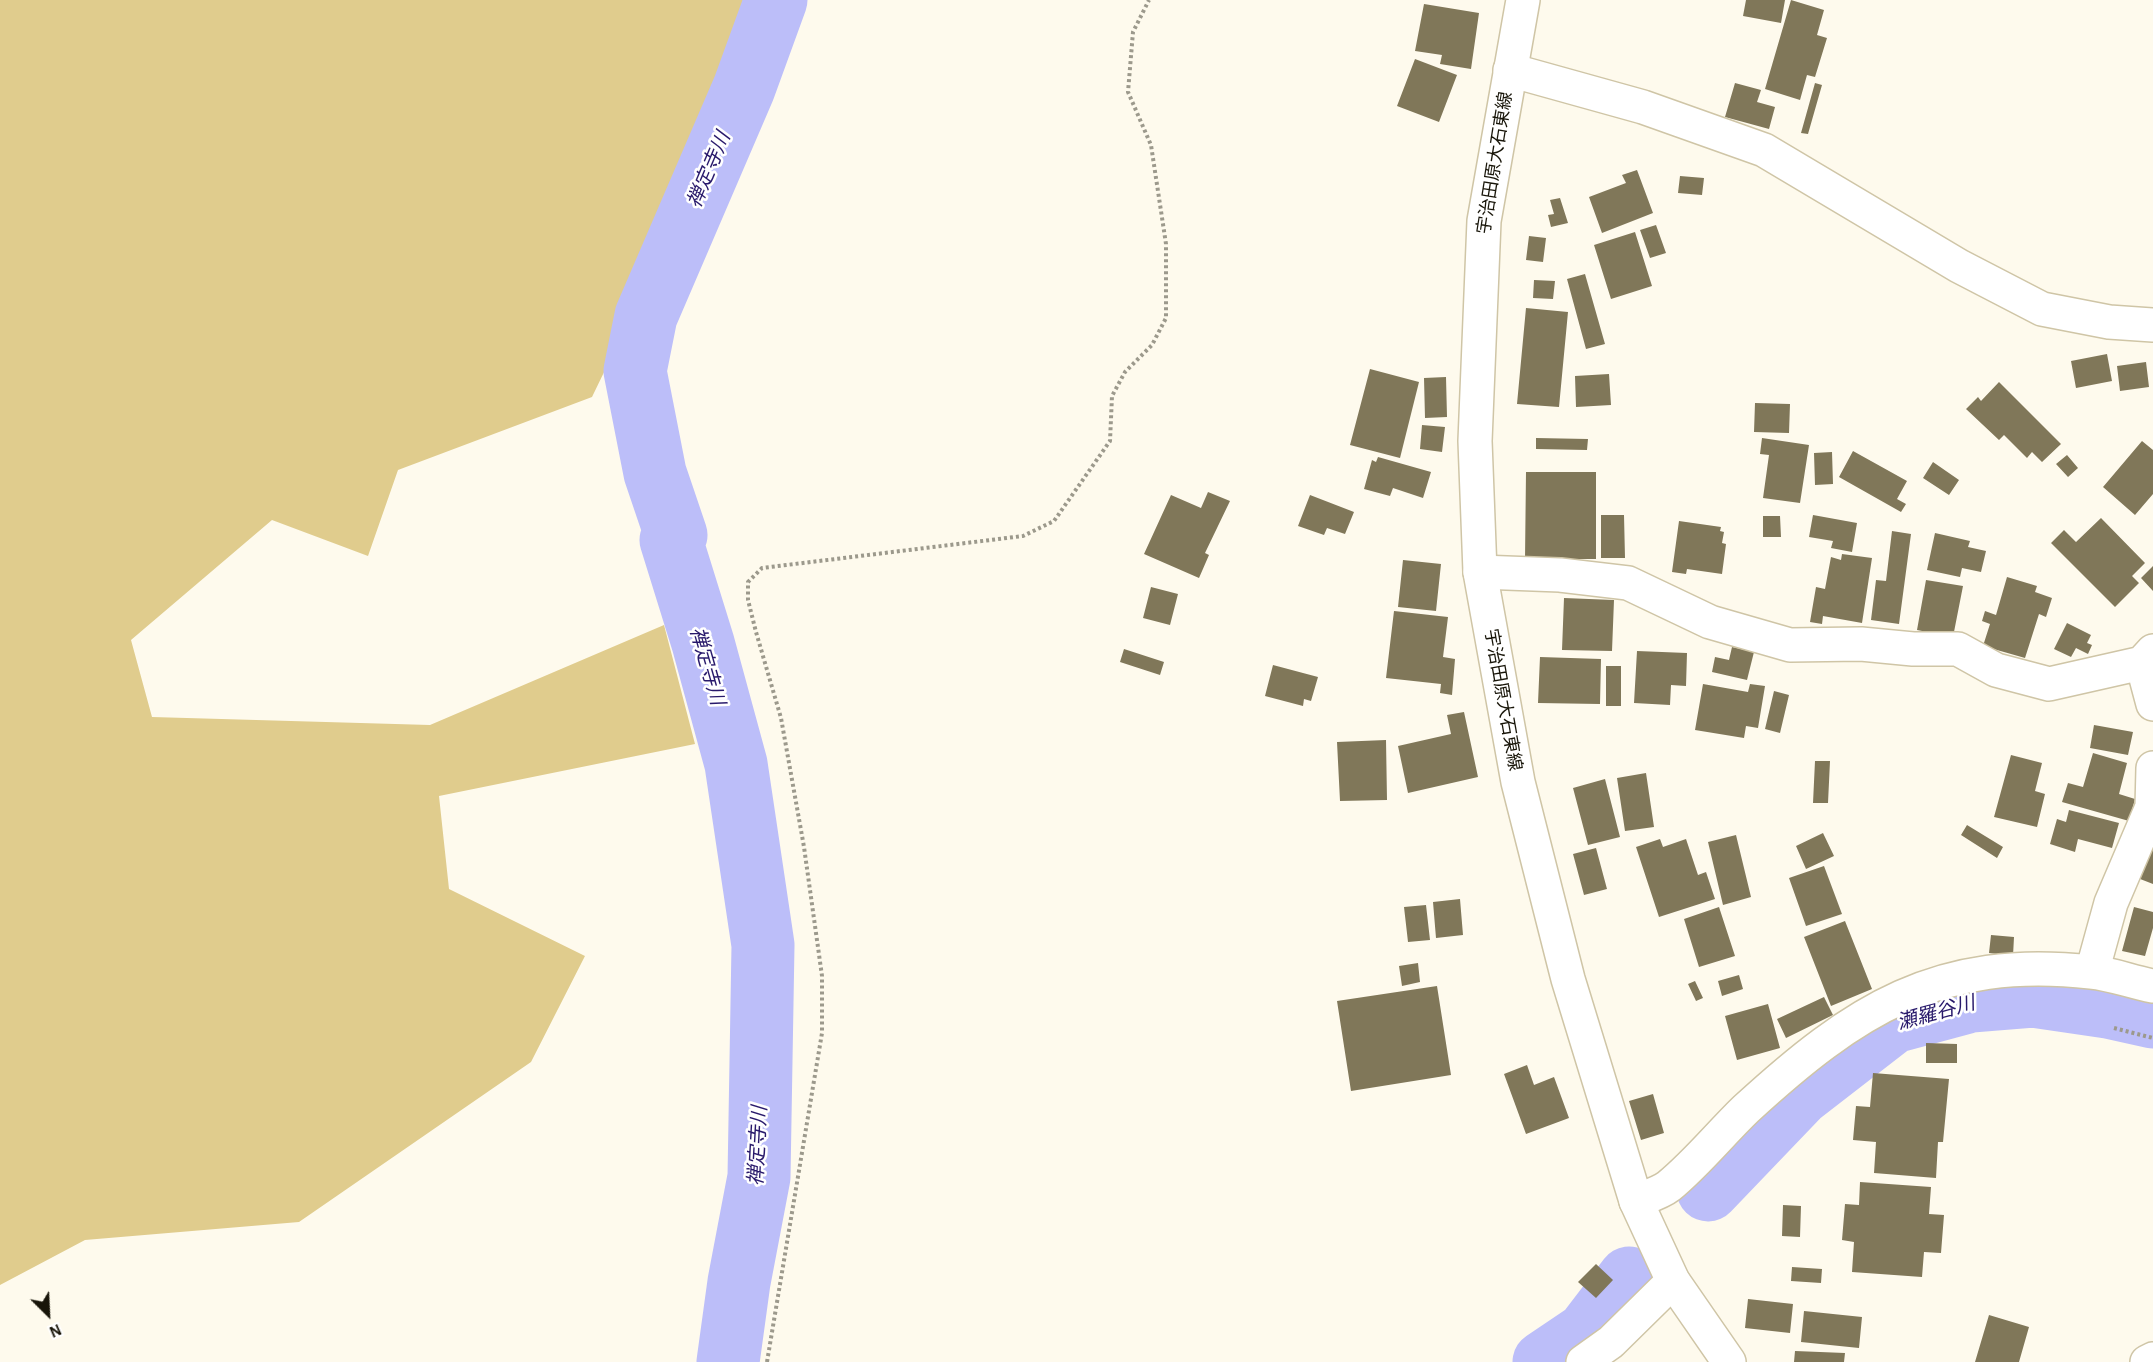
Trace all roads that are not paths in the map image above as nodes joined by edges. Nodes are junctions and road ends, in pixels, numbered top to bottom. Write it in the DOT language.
graph roads {
  1 [pos="1522,0"];
  2 [pos="1510,70"];
  3 [pos="2153,326"];
  4 [pos="1480,572"];
  5 [pos="2147,657"];
  6 [pos="2153,704"];
  7 [pos="2153,768"];
  8 [pos="2092,972"];
  9 [pos="2153,986"];
  10 [pos="1636,1201"];
  11 [pos="1673,1281"];
  12 [pos="2153,1359"];
  13 [pos="1583,1362"];
  14 [pos="1729,1362"];
  15 [pos="2147,1362"];
  1 -- 2 [label="street, 宇治田原大石東線"];
  2 -- 3 [label="street"];
  2 -- 4 [label="street, 宇治田原大石東線"];
  4 -- 5 [label="street"];
  4 -- 10 [label="street, 宇治田原大石東線"];
  5 -- 6 [label="street"];
  7 -- 8 [label="street"];
  8 -- 9 [label="street"];
  8 -- 10 [label="street"];
  10 -- 11 [label="street, 宇治田原大石東線"];
  11 -- 13 [label="street"];
  11 -- 14 [label="street, 宇治田原大石東線"];
  12 -- 15 [label="street"];
}
